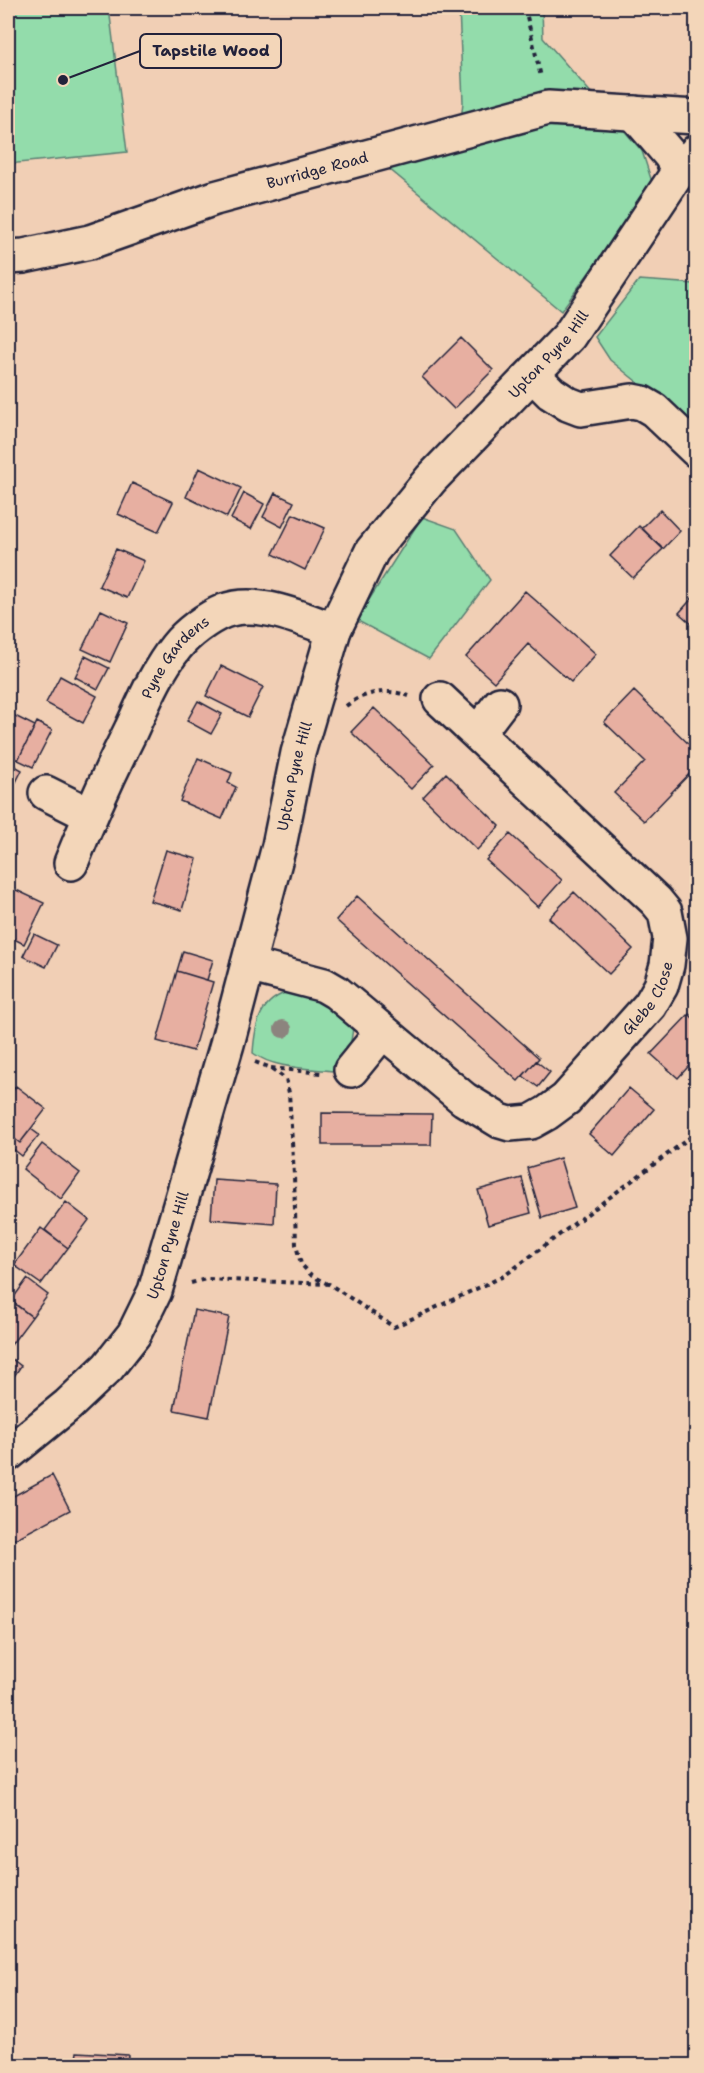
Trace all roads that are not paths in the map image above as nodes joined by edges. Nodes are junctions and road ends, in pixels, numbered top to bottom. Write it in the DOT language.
graph roads {
  1 [pos="634,113"];
  2 [pos="696,117"];
  3 [pos="688,162"];
  4 [pos="8,257"];
  5 [pos="533,375"];
  6 [pos="696,450"];
  7 [pos="334,630"];
  8 [pos="440,699"];
  9 [pos="500,704"];
  10 [pos="478,733"];
  11 [pos="46,793"];
  12 [pos="90,815"];
  13 [pos="71,863"];
  14 [pos="248,965"];
  15 [pos="382,1032"];
  16 [pos="351,1070"];
  17 [pos="8,1454"];
  1 -- 2 [label="street, Burridge Road"];
  1 -- 3 [label="street"];
  1 -- 4 [label="street, Burridge Road"];
  3 -- 5 [label="street, Upton Pyne Hill"];
  5 -- 6 [label="street"];
  5 -- 7 [label="street, Upton Pyne Hill"];
  7 -- 12 [label="street, Pyne Gardens"];
  7 -- 14 [label="street, Upton Pyne Hill"];
  8 -- 10 [label="street, Glebe Close"];
  9 -- 10 [label="street"];
  10 -- 15 [label="street, Glebe Close"];
  11 -- 12 [label="street"];
  12 -- 13 [label="street, Pyne Gardens"];
  14 -- 15 [label="street, Glebe Close"];
  14 -- 17 [label="street, Upton Pyne Hill"];
  15 -- 16 [label="street"];
}
